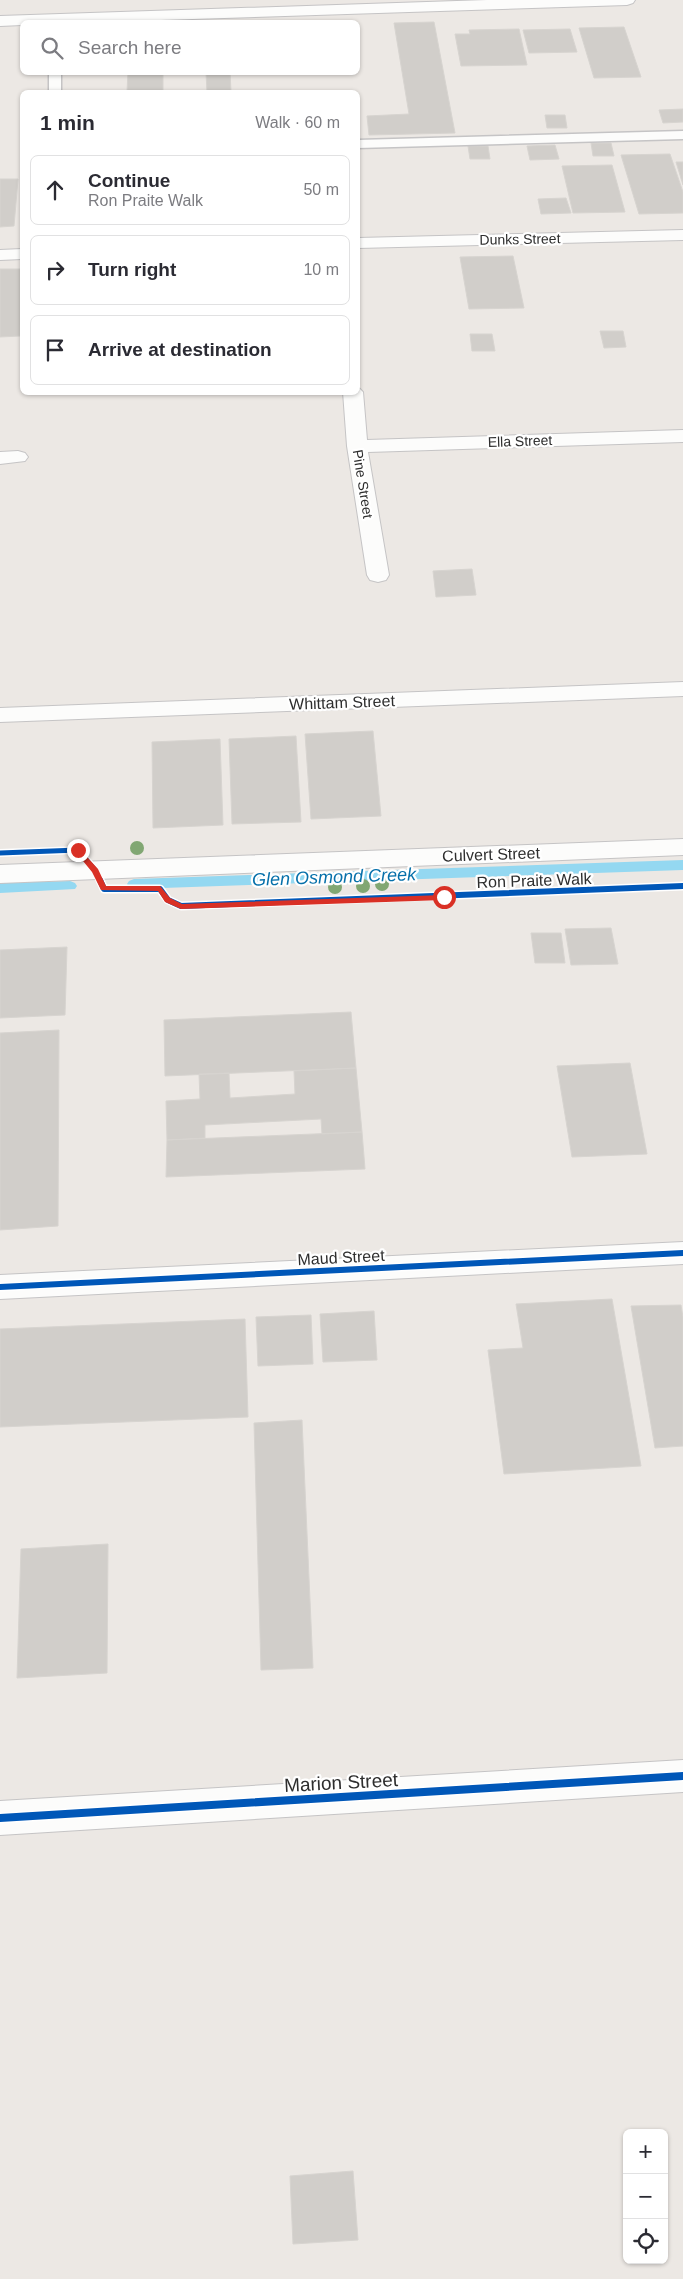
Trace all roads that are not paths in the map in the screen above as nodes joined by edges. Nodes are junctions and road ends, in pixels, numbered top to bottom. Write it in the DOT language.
graph roads {
  1 [pos="627,0"];
  2 [pos="83,20"];
  3 [pos="0,21"];
  4 [pos="20,21"];
  5 [pos="55,75"];
  6 [pos="55,90"];
  7 [pos="683,135"];
  8 [pos="360,144"];
  9 [pos="683,235"];
  10 [pos="360,242"];
  11 [pos="0,254"];
  12 [pos="20,254"];
  13 [pos="353,395"];
  14 [pos="683,436"];
  15 [pos="357,446"];
  16 [pos="378,575"];
  17 [pos="683,689"];
  18 [pos="0,715"];
  19 [pos="683,847"];
  20 [pos="0,874"];
  21 [pos="683,1253"];
  22 [pos="0,1287"];
  23 [pos="683,1776"];
  24 [pos="0,1818"];
  1 -- 2 [label="street"];
  3 -- 4 [label="street"];
  5 -- 6 [label="lane"];
  7 -- 8 [label="lane"];
  9 -- 10 [label="street, Dunks Street"];
  11 -- 12 [label="street"];
  13 -- 15 [label="street, Pine Street"];
  14 -- 15 [label="street, Ella Street"];
  15 -- 16 [label="street, Pine Street"];
  17 -- 18 [label="street, Whittam Street"];
  19 -- 20 [label="street, Culvert Street"];
  21 -- 22 [label="street, Maud Street"];
  23 -- 24 [label="street, Marion Street"];
}
